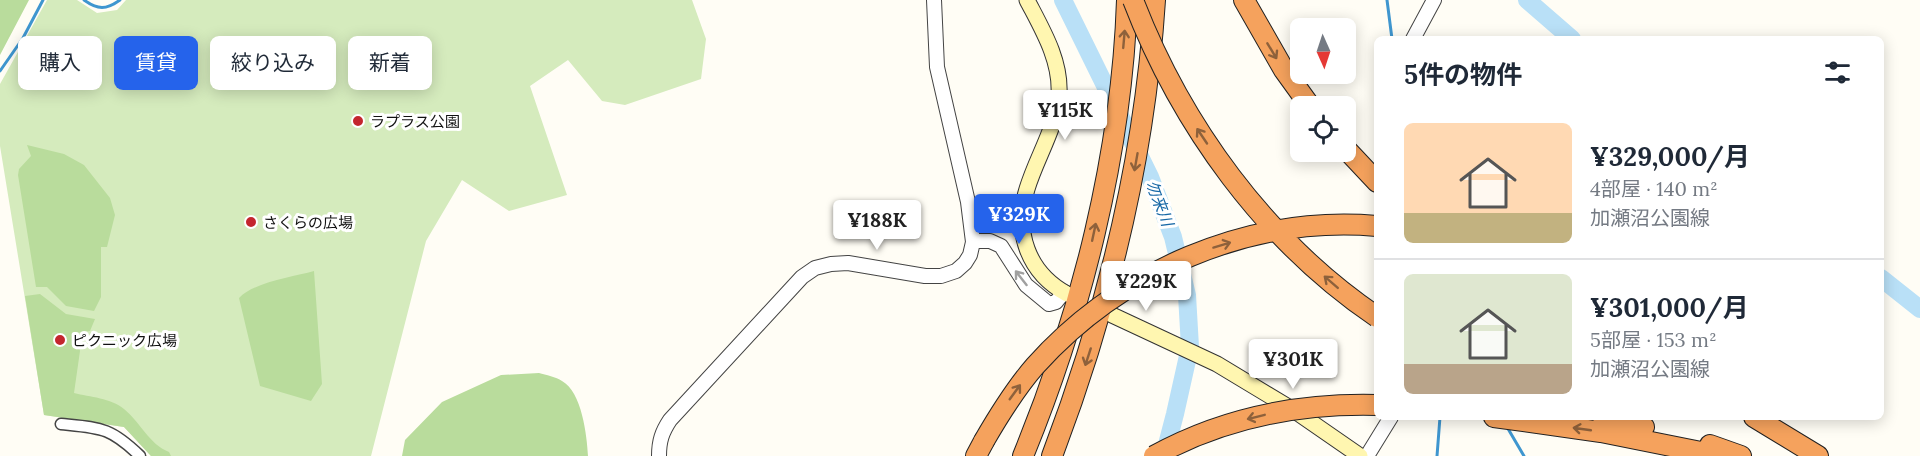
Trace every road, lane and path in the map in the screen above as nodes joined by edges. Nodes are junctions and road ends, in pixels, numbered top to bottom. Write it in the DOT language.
graph roads {
  1 [pos="934,0"];
  2 [pos="1027,0"];
  3 [pos="1127,0"];
  4 [pos="1133,0"];
  5 [pos="1155,0"];
  6 [pos="1244,0"];
  7 [pos="1434,0"];
  8 [pos="1415,36"];
  9 [pos="1303,96"];
  10 [pos="1356,160"];
  11 [pos="1374,179"];
  12 [pos="1374,226"];
  13 [pos="973,241"];
  14 [pos="1070,291"];
  15 [pos="1112,315"];
  16 [pos="1374,315"];
  17 [pos="1374,405"];
  18 [pos="1389,420"];
  19 [pos="1515,420"];
  20 [pos="1615,420"];
  21 [pos="1759,420"];
  22 [pos="1771,420"];
  23 [pos="61,424"];
  24 [pos="980,448"];
  25 [pos="140,456"];
  26 [pos="659,456"];
  27 [pos="1023,456"];
  28 [pos="1052,456"];
  29 [pos="1154,456"];
  30 [pos="1360,456"];
  31 [pos="1367,456"];
  32 [pos="1721,456"];
  33 [pos="1741,456"];
  34 [pos="1818,456"];
  35 [pos="1825,456"];
  1 -- 13 [label="street"];
  2 -- 14 [label="main road"];
  14 -- 3 [label="highway, one-way"];
  16 -- 4 [label="highway, one-way, bridge"];
  5 -- 28 [label="highway, one-way, bridge"];
  6 -- 9 [label="highway, one-way"];
  7 -- 8 [label="street"];
  10 -- 11 [label="highway"];
  24 -- 12 [label="highway, one-way, bridge"];
  14 -- 13 [label="street, one-way"];
  13 -- 26 [label="street"];
  14 -- 27 [label="highway"];
  15 -- 30 [label="main road"];
  17 -- 29 [label="highway, one-way, bridge"];
  18 -- 31 [label="street"];
  32 -- 19 [label="highway, one-way"];
  20 -- 33 [label="highway"];
  21 -- 34 [label="highway"];
  22 -- 35 [label="highway"];
  23 -- 25 [label="street"];
}
